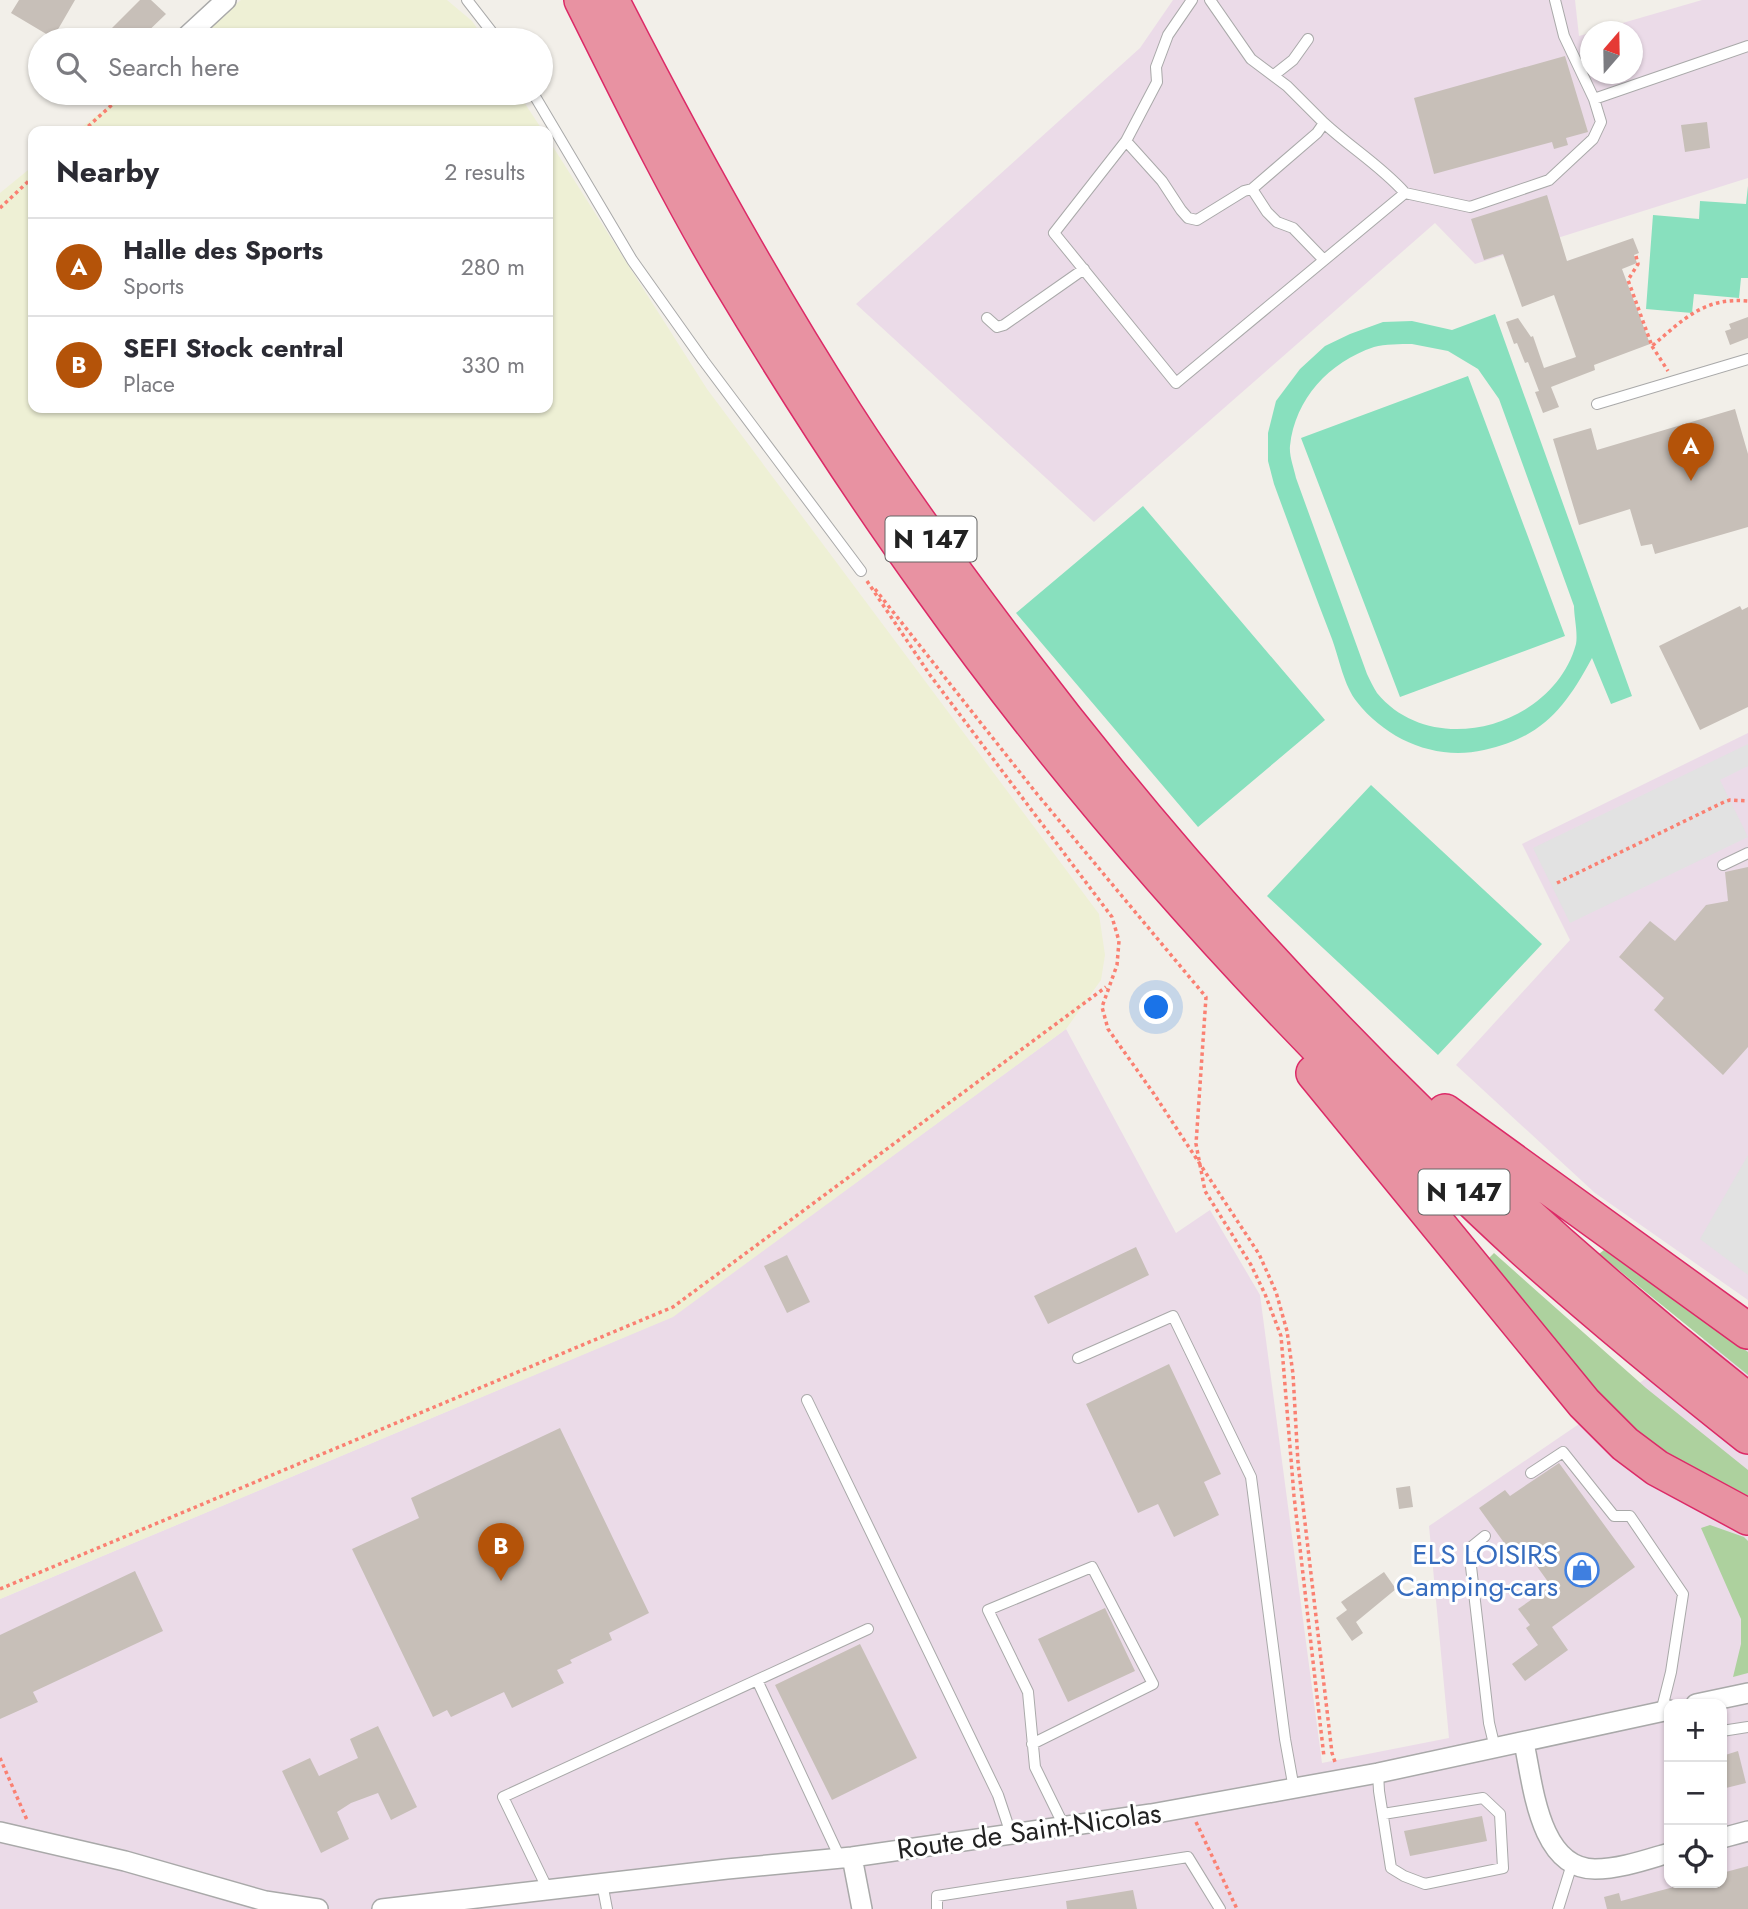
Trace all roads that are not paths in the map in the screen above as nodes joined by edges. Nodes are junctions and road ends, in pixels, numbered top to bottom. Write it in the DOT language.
graph roads {
  1 [pos="226,0"];
  2 [pos="467,0"];
  3 [pos="582,0"];
  4 [pos="611,0"];
  5 [pos="1192,0"];
  6 [pos="1209,0"];
  7 [pos="1555,0"];
  8 [pos="196,28"];
  9 [pos="489,28"];
  10 [pos="1308,38"];
  11 [pos="1748,46"];
  12 [pos="1274,75"];
  13 [pos="1594,99"];
  14 [pos="540,105"];
  15 [pos="1324,123"];
  16 [pos="553,126"];
  17 [pos="553,127"];
  18 [pos="1126,141"];
  19 [pos="1252,189"];
  20 [pos="1405,193"];
  21 [pos="1323,259"];
  22 [pos="1084,269"];
  23 [pos="987,318"];
  24 [pos="1748,359"];
  25 [pos="1597,404"];
  26 [pos="861,571"];
  27 [pos="1748,853"];
  28 [pos="1723,865"];
  29 [pos="1201,924"];
  30 [pos="1329,1023"];
  31 [pos="1748,1331"];
  32 [pos="1078,1358"];
  33 [pos="807,1400"];
  34 [pos="1748,1401"];
  35 [pos="1748,1436"];
  36 [pos="1531,1473"];
  37 [pos="1748,1517"];
  38 [pos="1485,1536"];
  39 [pos="868,1629"];
  40 [pos="757,1680"];
  41 [pos="1748,1693"];
  42 [pos="1667,1699"];
  43 [pos="1721,1699"];
  44 [pos="1664,1711"];
  45 [pos="1748,1727"];
  46 [pos="1727,1730"];
  47 [pos="1524,1743"];
  48 [pos="1032,1744"];
  49 [pos="1495,1749"];
  50 [pos="1378,1773"];
  51 [pos="1294,1789"];
  52 [pos="1382,1814"];
  53 [pos="1064,1826"];
  54 [pos="1748,1831"];
  55 [pos="0,1832"];
  56 [pos="1010,1834"];
  57 [pos="1727,1837"];
  58 [pos="1664,1854"];
  59 [pos="846,1857"];
  60 [pos="1572,1864"];
  61 [pos="602,1883"];
  62 [pos="548,1890"];
  63 [pos="318,1909"];
  64 [pos="382,1909"];
  65 [pos="607,1909"];
  66 [pos="862,1909"];
  67 [pos="937,1909"];
  68 [pos="1220,1909"];
  69 [pos="1558,1909"];
  1 -- 8 [label="street"];
  2 -- 9 [label="lane"];
  3 -- 29 [label="highway, N 147"];
  4 -- 30 [label="highway, N 147"];
  5 -- 18 [label="lane"];
  6 -- 12 [label="lane"];
  7 -- 13 [label="lane"];
  10 -- 12 [label="lane"];
  11 -- 13 [label="lane"];
  12 -- 15 [label="lane"];
  13 -- 20 [label="lane"];
  14 -- 16 [label="lane"];
  15 -- 19 [label="lane"];
  15 -- 20 [label="lane"];
  17 -- 26 [label="lane"];
  18 -- 19 [label="lane"];
  18 -- 22 [label="lane"];
  19 -- 21 [label="lane"];
  20 -- 21 [label="lane"];
  21 -- 22 [label="lane"];
  22 -- 23 [label="lane"];
  24 -- 25 [label="lane"];
  27 -- 28 [label="lane"];
  29 -- 35 [label="highway, N 147"];
  29 -- 37 [label="highway"];
  30 -- 31 [label="highway"];
  30 -- 34 [label="highway, N 147"];
  32 -- 51 [label="lane"];
  33 -- 56 [label="lane"];
  36 -- 42 [label="lane"];
  38 -- 49 [label="lane"];
  39 -- 40 [label="lane"];
  40 -- 59 [label="lane"];
  40 -- 62 [label="lane"];
  41 -- 43 [label="street"];
  44 -- 47 [label="street, Route de Saint-Nicolas"];
  45 -- 46 [label="lane"];
  47 -- 49 [label="street, Route de Saint-Nicolas"];
  47 -- 60 [label="street"];
  48 -- 48 [label="lane"];
  48 -- 53 [label="lane"];
  49 -- 50 [label="street, Route de Saint-Nicolas"];
  50 -- 51 [label="street, Route de Saint-Nicolas"];
  50 -- 52 [label="lane"];
  51 -- 53 [label="street, Route de Saint-Nicolas"];
  52 -- 52 [label="lane"];
  53 -- 56 [label="street, Route de Saint-Nicolas"];
  54 -- 57 [label="street"];
  55 -- 63 [label="street"];
  56 -- 59 [label="street, Route de Saint-Nicolas"];
  58 -- 60 [label="street"];
  59 -- 61 [label="street, Route de Saint-Nicolas"];
  59 -- 66 [label="street"];
  60 -- 69 [label="lane"];
  61 -- 62 [label="street, Route de Saint-Nicolas"];
  61 -- 65 [label="lane"];
  62 -- 64 [label="street, Route de Saint-Nicolas"];
  67 -- 68 [label="lane"];
}
